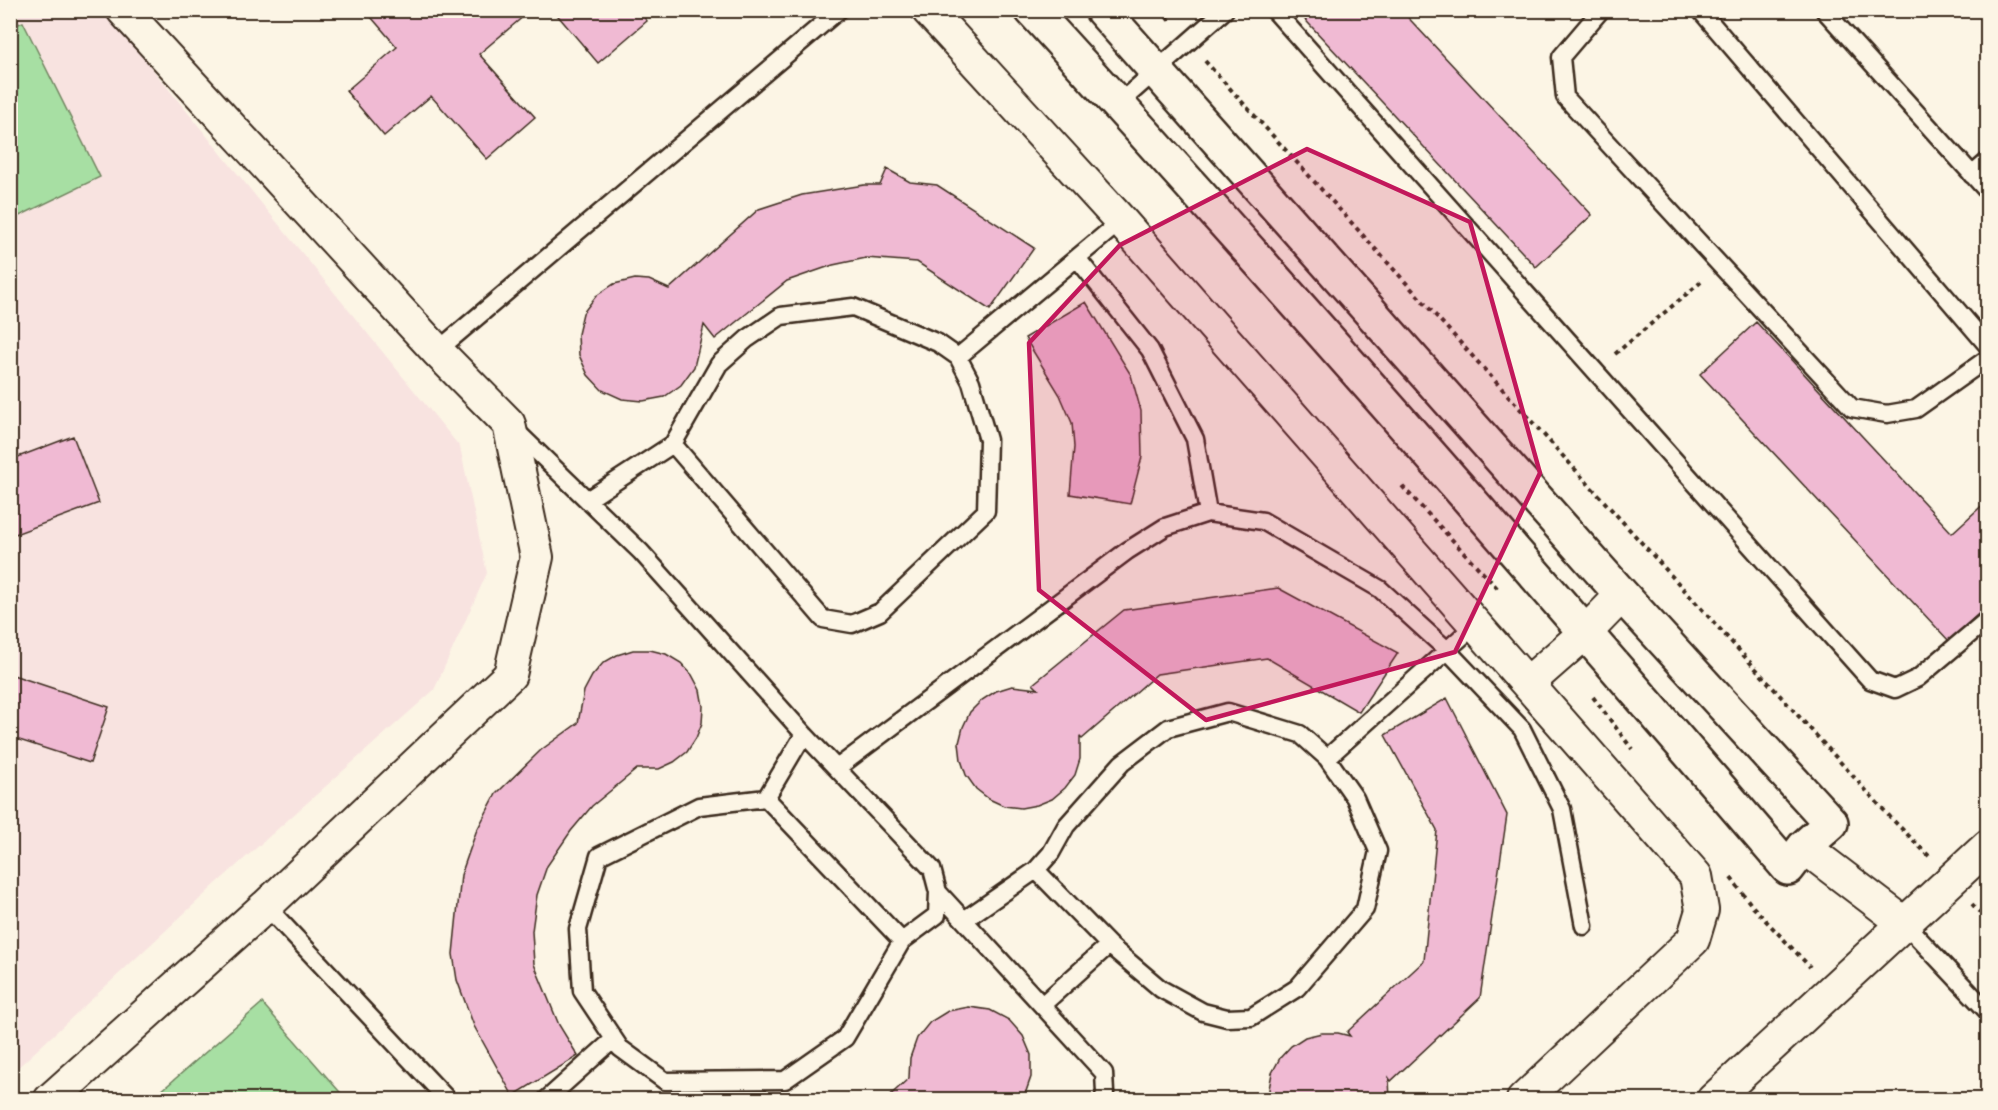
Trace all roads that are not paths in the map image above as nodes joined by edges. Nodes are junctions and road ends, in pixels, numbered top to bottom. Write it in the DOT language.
graph roads {
  1 [pos="123,10"];
  2 [pos="839,10"];
  3 [pos="928,10"];
  4 [pos="1032,10"];
  5 [pos="1102,10"];
  6 [pos="1225,10"];
  7 [pos="1274,10"];
  8 [pos="1601,10"];
  9 [pos="1701,10"];
  10 [pos="1824,10"];
  11 [pos="1157,71"];
  12 [pos="1118,104"];
  13 [pos="1988,161"];
  14 [pos="1972,175"];
  15 [pos="1988,192"];
  16 [pos="1121,221"];
  17 [pos="1077,258"];
  18 [pos="1988,345"];
  19 [pos="437,351"];
  20 [pos="958,357"];
  21 [pos="1988,358"];
  22 [pos="509,424"];
  23 [pos="673,444"];
  24 [pos="587,500"];
  25 [pos="1208,513"];
  26 [pos="1622,596"];
  27 [pos="1988,619"];
  28 [pos="1475,625"];
  29 [pos="1586,632"];
  30 [pos="1447,650"];
  31 [pos="1528,683"];
  32 [pos="804,734"];
  33 [pos="1327,758"];
  34 [pos="837,768"];
  35 [pos="766,798"];
  36 [pos="1988,846"];
  37 [pos="1804,848"];
  38 [pos="1036,870"];
  39 [pos="938,892"];
  40 [pos="266,906"];
  41 [pos="964,920"];
  42 [pos="1904,923"];
  43 [pos="1584,926"];
  44 [pos="902,941"];
  45 [pos="1109,945"];
  46 [pos="1041,1005"];
  47 [pos="1988,1012"];
  48 [pos="614,1039"];
  49 [pos="50,1100"];
  50 [pos="448,1100"];
  51 [pos="546,1100"];
  52 [pos="1102,1100"];
  53 [pos="1523,1100"];
  54 [pos="1713,1100"];
  1 -- 19 [label="street"];
  2 -- 19 [label="lane"];
  3 -- 16 [label="street"];
  4 -- 12 [label="street"];
  5 -- 11 [label="street"];
  6 -- 11 [label="lane"];
  7 -- 27 [label="lane"];
  8 -- 21 [label="lane"];
  9 -- 18 [label="lane"];
  10 -- 14 [label="lane"];
  11 -- 12 [label="lane"];
  11 -- 26 [label="street"];
  12 -- 29 [label="street"];
  13 -- 14 [label="lane"];
  14 -- 15 [label="lane"];
  16 -- 17 [label="lane"];
  16 -- 28 [label="street"];
  17 -- 20 [label="lane"];
  17 -- 25 [label="lane"];
  19 -- 22 [label="street"];
  20 -- 23 [label="lane"];
  20 -- 23 [label="lane"];
  22 -- 24 [label="lane"];
  22 -- 40 [label="street"];
  23 -- 24 [label="lane"];
  24 -- 32 [label="lane"];
  25 -- 30 [label="lane"];
  25 -- 34 [label="lane"];
  26 -- 29 [label="street"];
  26 -- 37 [label="street"];
  28 -- 30 [label="lane"];
  28 -- 31 [label="street"];
  29 -- 31 [label="street"];
  29 -- 37 [label="street"];
  30 -- 33 [label="lane"];
  30 -- 43 [label="lane"];
  31 -- 53 [label="street"];
  32 -- 34 [label="lane"];
  32 -- 35 [label="lane"];
  33 -- 38 [label="lane"];
  33 -- 45 [label="lane"];
  34 -- 39 [label="lane"];
  35 -- 44 [label="lane"];
  35 -- 48 [label="lane"];
  36 -- 42 [label="street"];
  37 -- 42 [label="street"];
  38 -- 41 [label="lane"];
  38 -- 45 [label="lane"];
  39 -- 41 [label="lane"];
  39 -- 44 [label="lane"];
  40 -- 49 [label="street"];
  40 -- 50 [label="lane"];
  41 -- 46 [label="lane"];
  42 -- 47 [label="lane"];
  42 -- 54 [label="street"];
  44 -- 48 [label="lane"];
  45 -- 46 [label="lane"];
  46 -- 52 [label="lane"];
  48 -- 51 [label="lane"];
}
